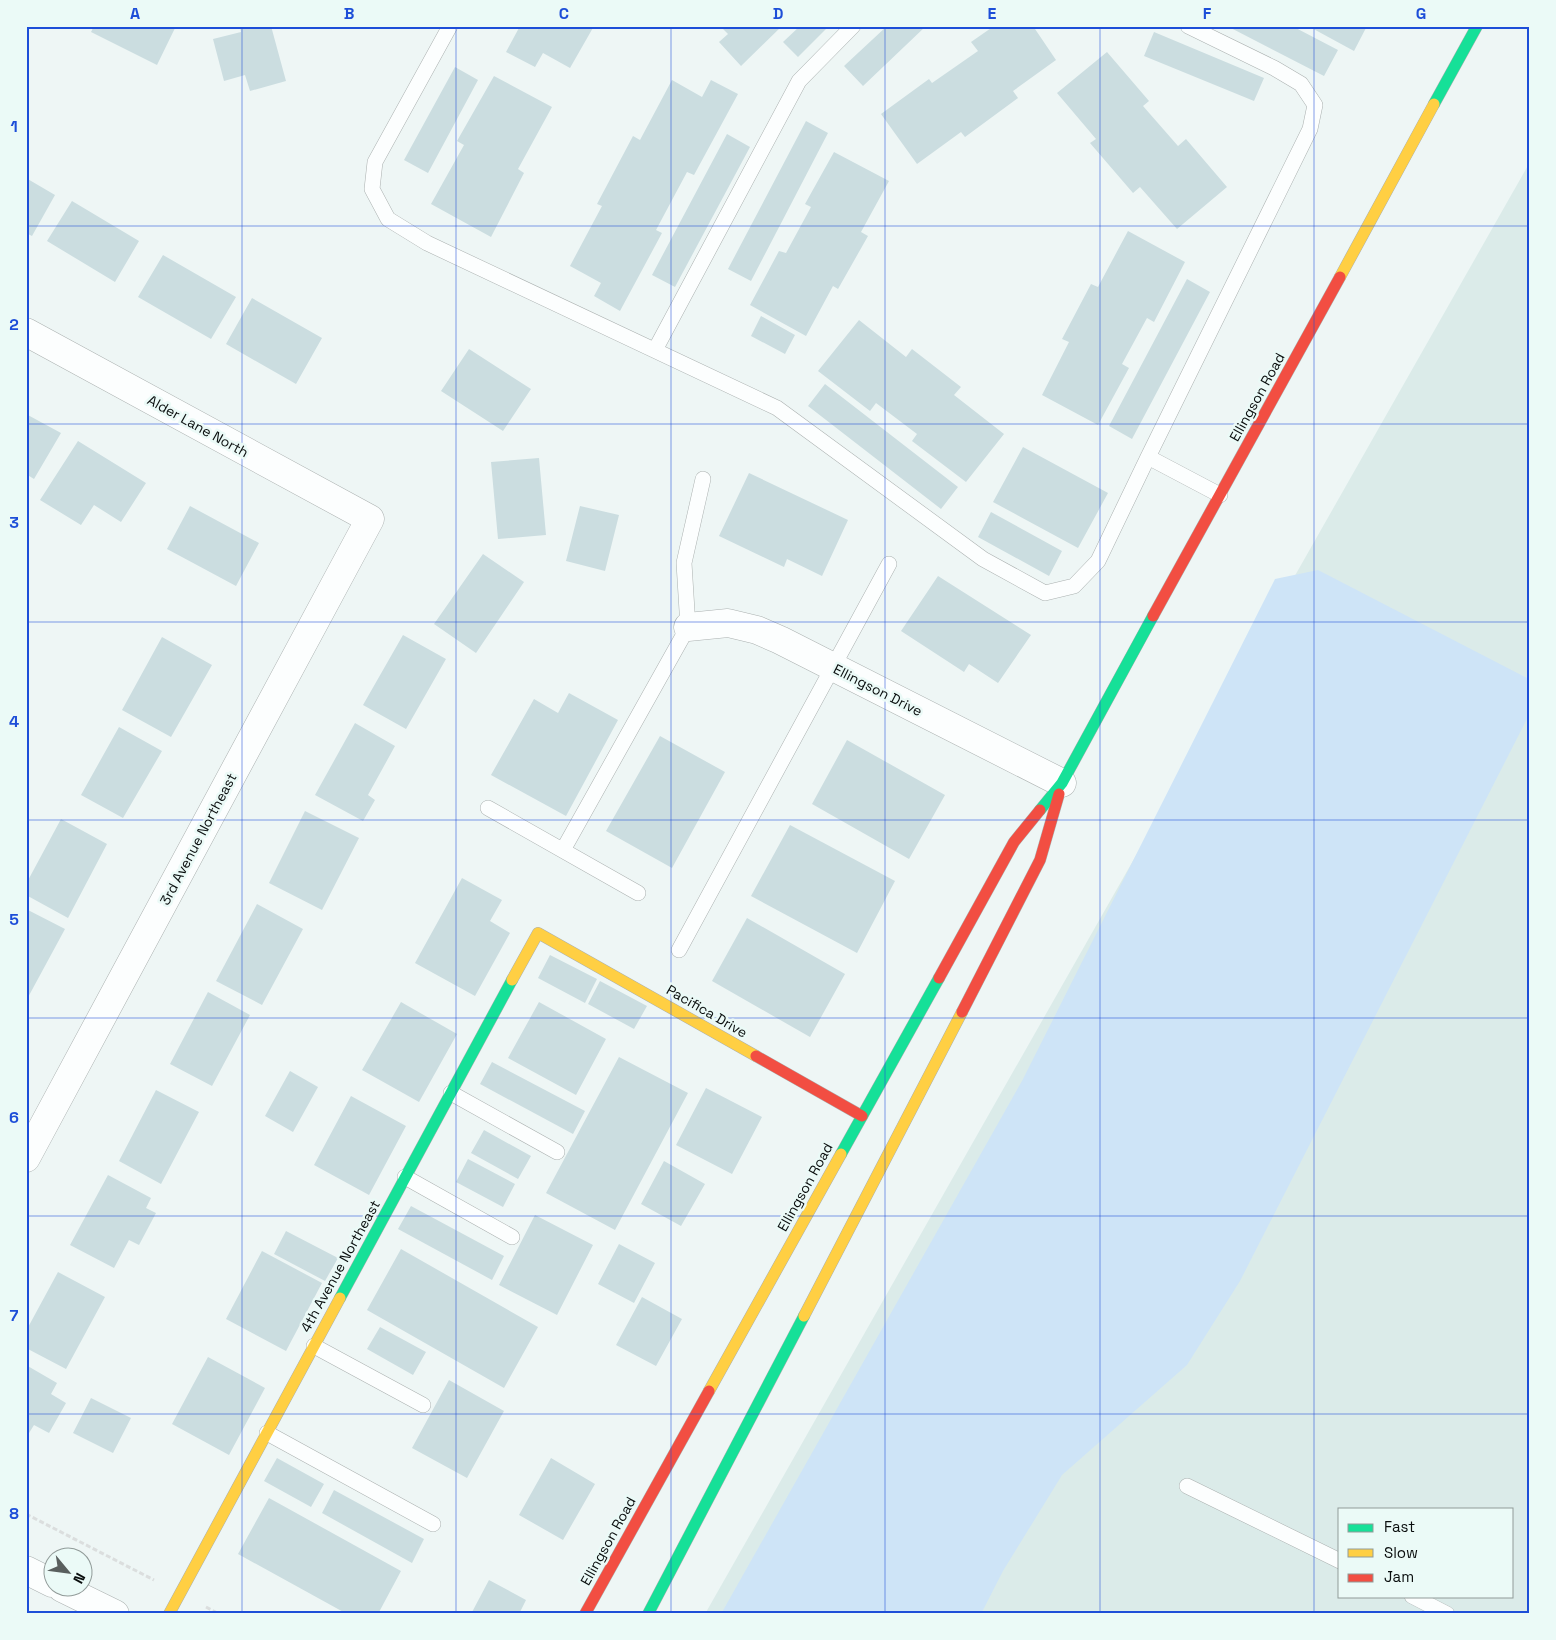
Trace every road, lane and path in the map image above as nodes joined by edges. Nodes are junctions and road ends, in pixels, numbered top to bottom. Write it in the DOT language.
graph roads {
  1 [pos="450,26"];
  2 [pos="852,26"];
  3 [pos="1188,26"];
  4 [pos="1477,26"];
  5 [pos="26,332"];
  6 [pos="655,350"];
  7 [pos="1148,457"];
  8 [pos="703,479"];
  9 [pos="1220,496"];
  10 [pos="370,520"];
  11 [pos="889,564"];
  12 [pos="688,627"];
  13 [pos="833,667"];
  14 [pos="1062,783"];
  15 [pos="488,808"];
  16 [pos="563,850"];
  17 [pos="638,893"];
  18 [pos="538,933"];
  19 [pos="679,950"];
  20 [pos="451,1093"];
  21 [pos="862,1116"];
  22 [pos="557,1152"];
  23 [pos="26,1158"];
  24 [pos="405,1177"];
  25 [pos="512,1237"];
  26 [pos="314,1346"];
  27 [pos="423,1405"];
  28 [pos="267,1433"];
  29 [pos="1188,1486"];
  30 [pos="26,1514"];
  31 [pos="433,1524"];
  32 [pos="1338,1560"];
  33 [pos="26,1570"];
  34 [pos="42,1578"];
  35 [pos="161,1584"];
  36 [pos="663,1585"];
  37 [pos="82,1598"];
  38 [pos="1416,1598"];
  39 [pos="115,1614"];
  40 [pos="169,1614"];
  41 [pos="585,1614"];
  42 [pos="648,1614"];
  43 [pos="654,1614"];
  44 [pos="1447,1614"];
  1 -- 6 [label="lane"];
  2 -- 6 [label="lane"];
  3 -- 7 [label="lane"];
  4 -- 9 [label="main road, Ellingson Road"];
  5 -- 10 [label="street, Alder Lane North"];
  6 -- 7 [label="lane"];
  7 -- 9 [label="lane"];
  8 -- 12 [label="lane"];
  9 -- 14 [label="main road, Ellingson Road"];
  10 -- 23 [label="street, 3rd Avenue Northeast"];
  11 -- 13 [label="lane"];
  12 -- 13 [label="street, Ellingson Drive"];
  12 -- 16 [label="lane"];
  13 -- 14 [label="street, Ellingson Drive"];
  13 -- 19 [label="lane"];
  14 -- 21 [label="main road, Ellingson Road"];
  14 -- 36 [label="main road, Ellingson Road"];
  15 -- 16 [label="lane"];
  16 -- 17 [label="lane"];
  18 -- 20 [label="main road, 4th Avenue Northeast"];
  18 -- 21 [label="main road, Pacifica Drive"];
  20 -- 22 [label="lane"];
  20 -- 24 [label="main road, 4th Avenue Northeast"];
  21 -- 41 [label="main road, Ellingson Road"];
  24 -- 25 [label="lane"];
  24 -- 26 [label="main road, 4th Avenue Northeast"];
  26 -- 27 [label="lane"];
  26 -- 28 [label="main road, 4th Avenue Northeast"];
  28 -- 31 [label="lane"];
  28 -- 40 [label="main road, 4th Avenue Northeast"];
  29 -- 32 [label="lane"];
  30 -- 35 [label="path"];
  33 -- 34 [label="street"];
  36 -- 42 [label="main road, Ellingson Road"];
  36 -- 43 [label="main road"];
  37 -- 39 [label="street"];
  38 -- 44 [label="lane"];
}
